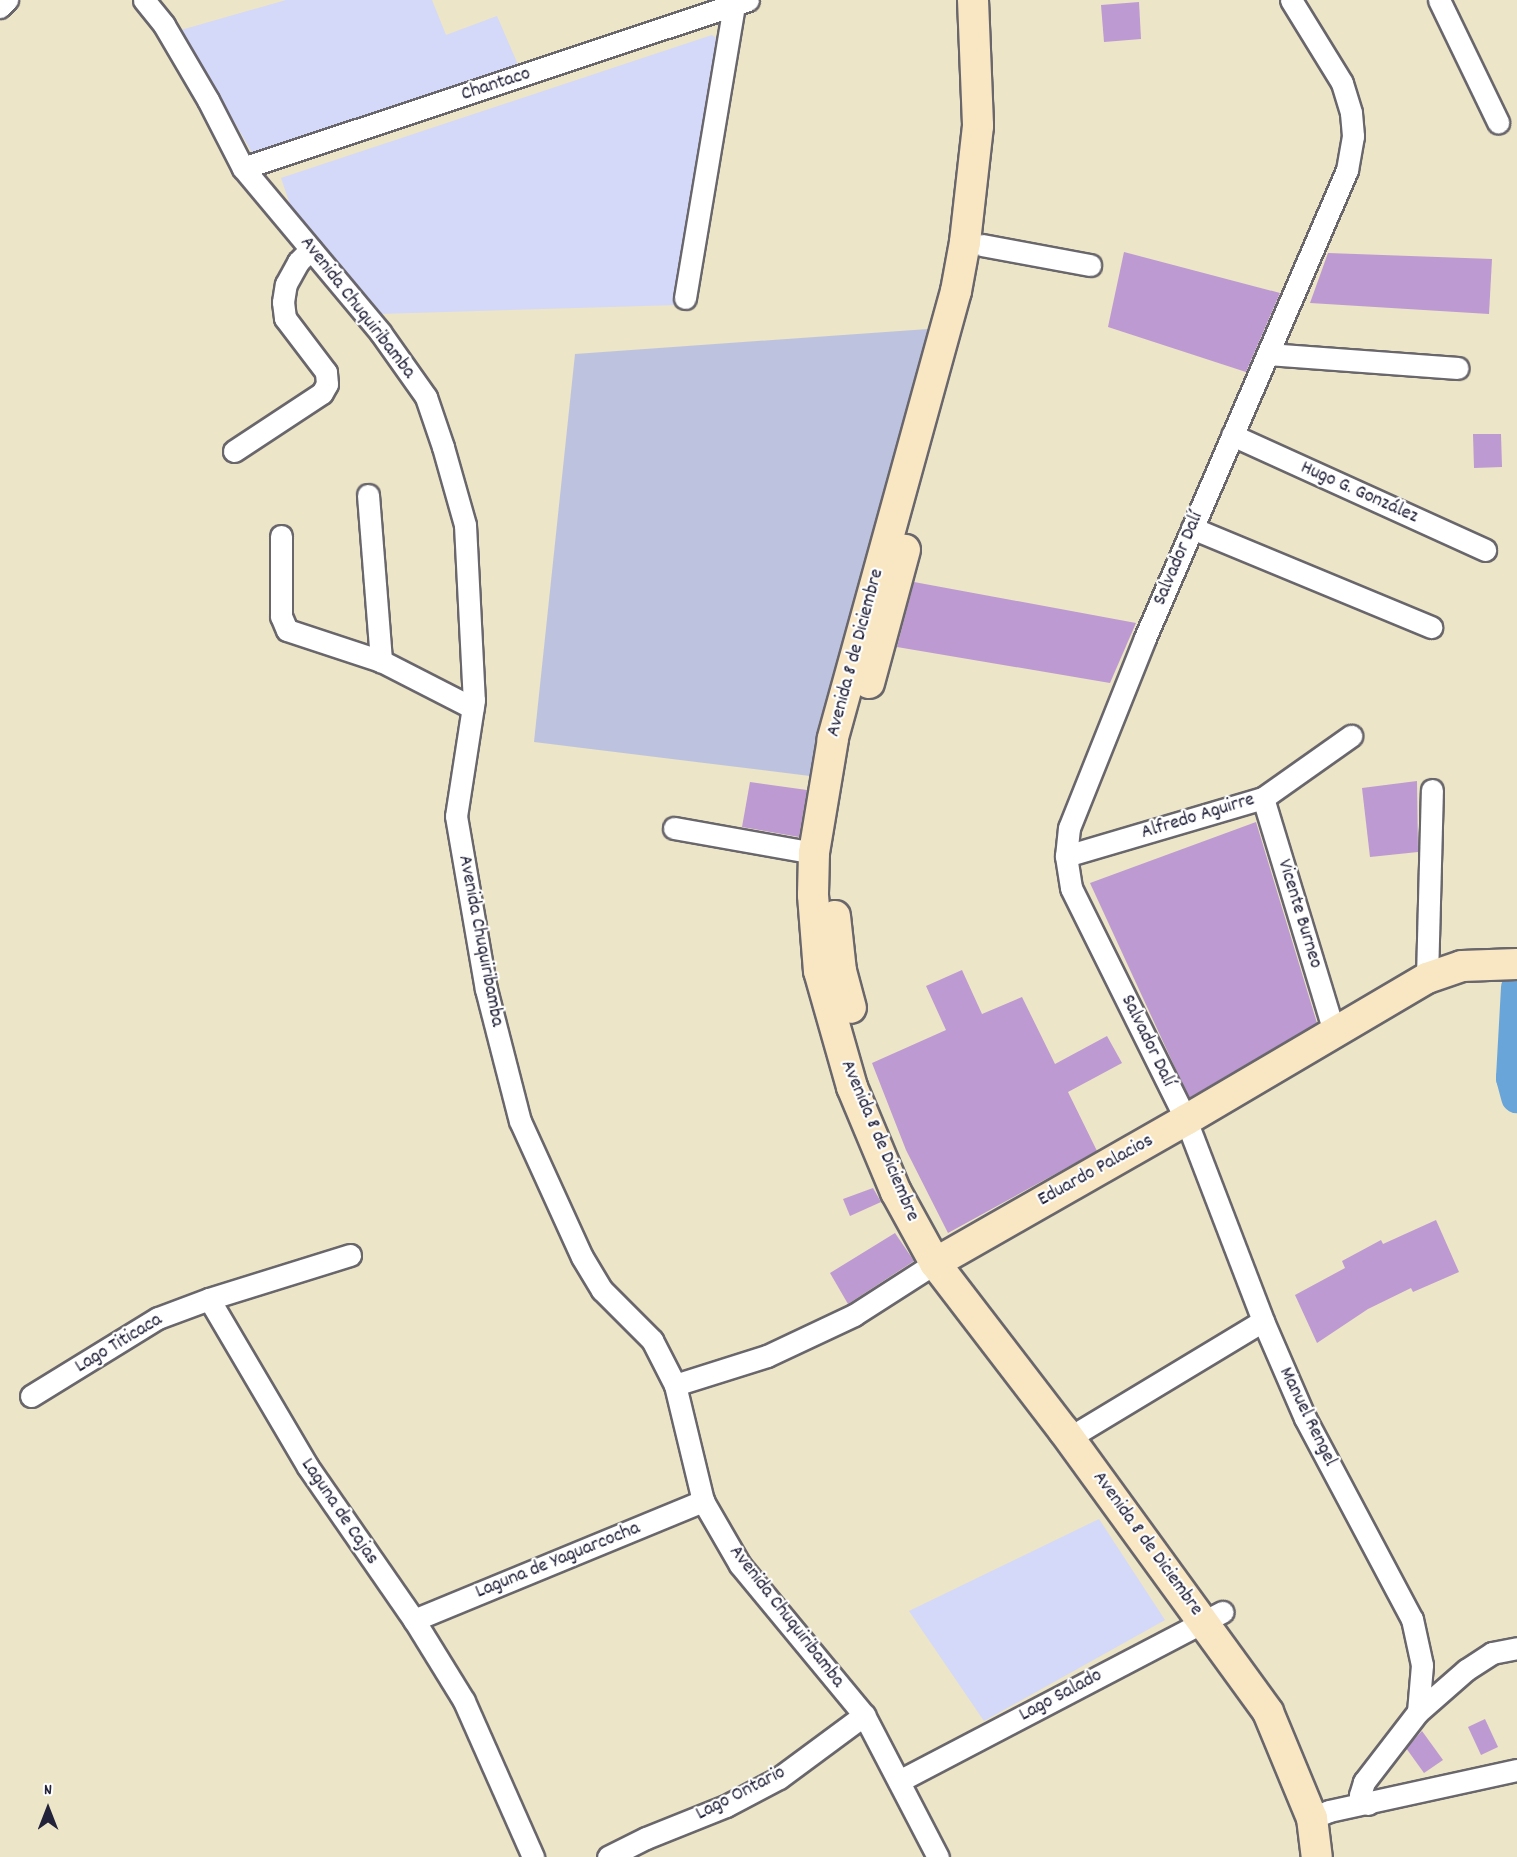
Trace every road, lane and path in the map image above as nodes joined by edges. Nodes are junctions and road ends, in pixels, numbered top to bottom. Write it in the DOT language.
graph roads {
  1 [pos="7,0"];
  2 [pos="144,0"];
  3 [pos="973,0"];
  4 [pos="993,0"];
  5 [pos="1439,0"];
  6 [pos="741,2"];
  7 [pos="1295,2"];
  8 [pos="0,7"];
  9 [pos="1498,122"];
  10 [pos="243,168"];
  11 [pos="982,245"];
  12 [pos="311,249"];
  13 [pos="1090,266"];
  14 [pos="685,298"];
  15 [pos="1268,354"];
  16 [pos="1456,368"];
  17 [pos="1232,435"];
  18 [pos="234,451"];
  19 [pos="368,495"];
  20 [pos="1192,528"];
  21 [pos="281,536"];
  22 [pos="1485,550"];
  23 [pos="1431,627"];
  24 [pos="381,661"];
  25 [pos="473,708"];
  26 [pos="1351,736"];
  27 [pos="1432,790"];
  28 [pos="1263,798"];
  29 [pos="674,828"];
  30 [pos="814,853"];
  31 [pos="1065,856"];
  32 [pos="1509,964"];
  33 [pos="1427,978"];
  34 [pos="1334,1031"];
  35 [pos="1186,1120"];
  36 [pos="350,1255"];
  37 [pos="943,1257"];
  38 [pos="209,1299"];
  39 [pos="1263,1321"];
  40 [pos="675,1385"];
  41 [pos="31,1395"];
  42 [pos="1082,1430"];
  43 [pos="703,1501"];
  44 [pos="1213,1617"];
  45 [pos="414,1620"];
  46 [pos="1517,1648"];
  47 [pos="1418,1712"];
  48 [pos="864,1715"];
  49 [pos="1517,1770"];
  50 [pos="899,1781"];
  51 [pos="1368,1804"];
  52 [pos="1320,1815"];
  53 [pos="1322,1853"];
  54 [pos="533,1857"];
  55 [pos="608,1857"];
  56 [pos="938,1857"];
  1 -- 8 [label="street"];
  2 -- 10 [label="street, Avenida Chuquiribamba"];
  3 -- 30 [label="main road, Avenida 8 de Diciembre"];
  4 -- 11 [label="main road, Avenida 8 de Diciembre"];
  5 -- 9 [label="street"];
  6 -- 10 [label="street, Chantaco"];
  6 -- 14 [label="street"];
  7 -- 15 [label="street, Salvador Dalí"];
  10 -- 12 [label="street, Avenida Chuquiribamba"];
  11 -- 13 [label="street"];
  11 -- 37 [label="main road, Avenida 8 de Diciembre"];
  12 -- 18 [label="street"];
  12 -- 25 [label="street, Avenida Chuquiribamba"];
  15 -- 16 [label="street"];
  15 -- 17 [label="street, Salvador Dalí"];
  17 -- 20 [label="street, Salvador Dalí"];
  17 -- 22 [label="street, Hugo G. González"];
  19 -- 24 [label="street"];
  20 -- 23 [label="street"];
  20 -- 31 [label="street, Salvador Dalí"];
  21 -- 24 [label="street"];
  24 -- 25 [label="street"];
  25 -- 40 [label="street, Avenida Chuquiribamba"];
  26 -- 28 [label="street, Alfredo Aguirre"];
  27 -- 33 [label="street"];
  28 -- 31 [label="street, Alfredo Aguirre"];
  28 -- 34 [label="street, Vicente Burneo"];
  29 -- 30 [label="street"];
  30 -- 37 [label="main road, Avenida 8 de Diciembre"];
  31 -- 35 [label="street, Salvador Dalí"];
  32 -- 33 [label="main road, Eduardo Palacios"];
  33 -- 34 [label="main road, Eduardo Palacios"];
  34 -- 35 [label="main road, Eduardo Palacios"];
  35 -- 37 [label="main road, Eduardo Palacios"];
  35 -- 39 [label="street, Manuel Rengel"];
  36 -- 38 [label="street"];
  37 -- 40 [label="street, Eduardo Palacios"];
  37 -- 42 [label="main road, Avenida 8 de Diciembre"];
  37 -- 44 [label="main road, Avenida 8 de Diciembre"];
  38 -- 41 [label="street, Lago Titicaca"];
  38 -- 45 [label="street, Laguna de Cajas"];
  39 -- 42 [label="street"];
  39 -- 47 [label="street, Manuel Rengel"];
  40 -- 43 [label="street, Avenida Chuquiribamba"];
  42 -- 44 [label="main road, Avenida 8 de Diciembre"];
  43 -- 45 [label="street, Laguna de Yaguarcocha"];
  43 -- 48 [label="street, Avenida Chuquiribamba"];
  44 -- 50 [label="street, Lago Salado"];
  44 -- 52 [label="main road, Avenida 8 de Diciembre"];
  45 -- 54 [label="street, Laguna de Cajas"];
  46 -- 47 [label="street"];
  47 -- 51 [label="street"];
  48 -- 50 [label="street, Avenida Chuquiribamba"];
  48 -- 55 [label="street, Lago Ontario"];
  49 -- 51 [label="street"];
  50 -- 56 [label="street, Avenida Chuquiribamba"];
  51 -- 52 [label="street"];
  52 -- 53 [label="main road, Avenida 8 de Diciembre"];
}
